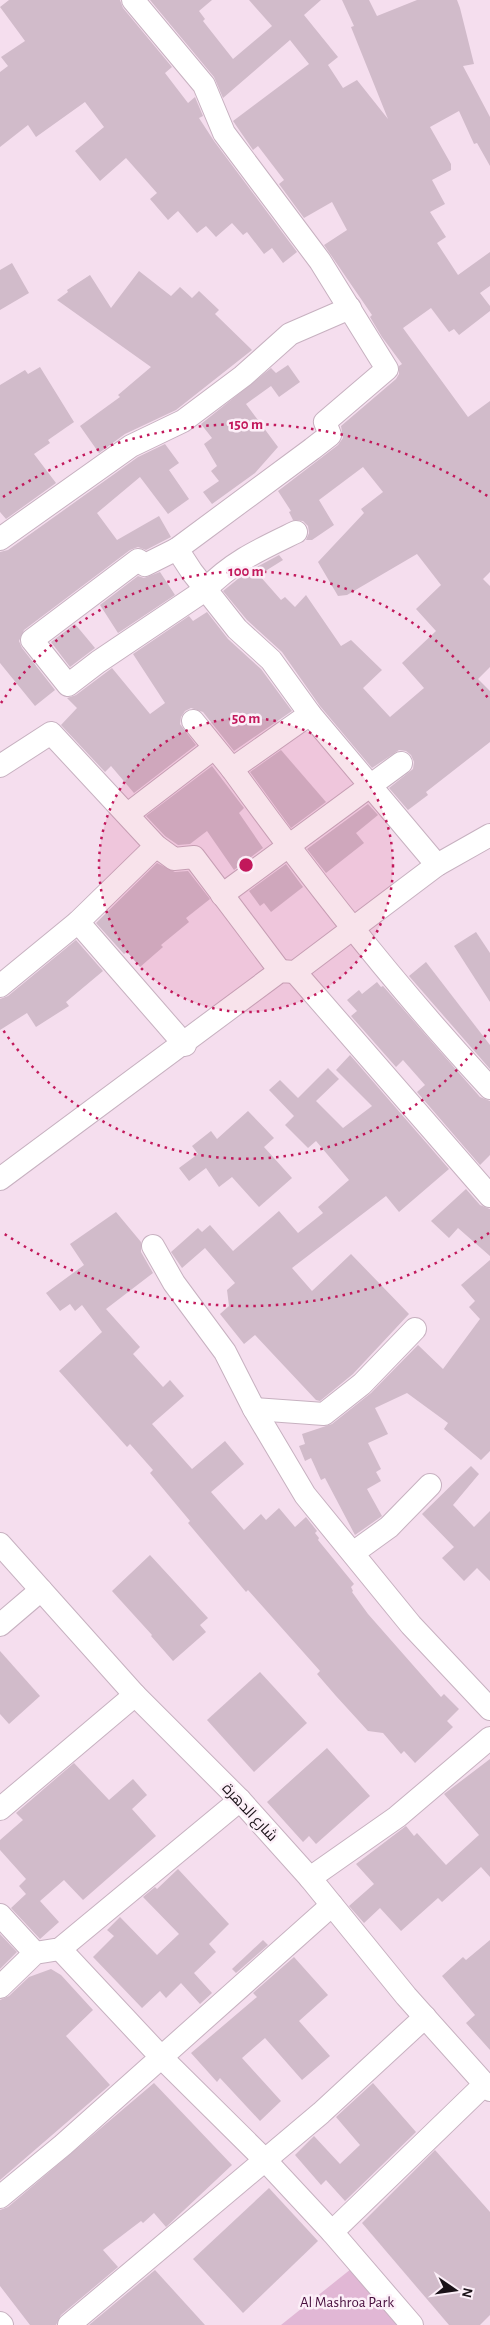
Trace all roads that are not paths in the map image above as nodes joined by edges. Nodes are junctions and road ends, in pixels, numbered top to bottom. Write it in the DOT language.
graph roads {
  1 [pos="133,0"];
  2 [pos="350,308"];
  3 [pos="296,532"];
  4 [pos="0,539"];
  5 [pos="177,549"];
  6 [pos="205,590"];
  7 [pos="310,714"];
  8 [pos="194,721"];
  9 [pos="214,748"];
  10 [pos="401,764"];
  11 [pos="0,766"];
  12 [pos="232,769"];
  13 [pos="371,784"];
  14 [pos="128,814"];
  15 [pos="490,835"];
  16 [pos="287,845"];
  17 [pos="156,846"];
  18 [pos="437,865"];
  19 [pos="222,895"];
  20 [pos="78,922"];
  21 [pos="353,928"];
  22 [pos="288,972"];
  23 [pos="3,977"];
  24 [pos="185,1044"];
  25 [pos="490,1088"];
  26 [pos="0,1180"];
  27 [pos="490,1196"];
  28 [pos="153,1246"];
  29 [pos="415,1329"];
  30 [pos="254,1409"];
  31 [pos="430,1485"];
  32 [pos="0,1544"];
  33 [pos="353,1553"];
  34 [pos="41,1590"];
  35 [pos="0,1625"];
  36 [pos="136,1695"];
  37 [pos="490,1709"];
  38 [pos="490,1738"];
  39 [pos="240,1800"];
  40 [pos="0,1809"];
  41 [pos="310,1878"];
  42 [pos="332,1906"];
  43 [pos="0,1916"];
  44 [pos="60,1949"];
  45 [pos="35,1953"];
  46 [pos="0,1987"];
  47 [pos="425,2017"];
  48 [pos="162,2058"];
  49 [pos="488,2087"];
  50 [pos="265,2160"];
  51 [pos="0,2197"];
  52 [pos="332,2232"];
  53 [pos="69,2325"];
  54 [pos="412,2325"];
  1 -- 2 [label="street"];
  2 -- 4 [label="street"];
  2 -- 5 [label="street"];
  3 -- 6 [label="street"];
  5 -- 6 [label="street"];
  5 -- 6 [label="street"];
  6 -- 7 [label="street"];
  7 -- 12 [label="street"];
  7 -- 13 [label="street"];
  8 -- 9 [label="street"];
  9 -- 12 [label="street"];
  9 -- 14 [label="street"];
  10 -- 13 [label="street"];
  11 -- 14 [label="street"];
  12 -- 16 [label="street"];
  13 -- 16 [label="street"];
  13 -- 18 [label="street"];
  14 -- 17 [label="street"];
  15 -- 18 [label="street"];
  16 -- 19 [label="street"];
  16 -- 21 [label="street"];
  17 -- 19 [label="street"];
  17 -- 20 [label="street"];
  18 -- 21 [label="street"];
  19 -- 22 [label="street"];
  20 -- 23 [label="street"];
  20 -- 24 [label="street"];
  21 -- 22 [label="street"];
  21 -- 25 [label="street"];
  22 -- 24 [label="street"];
  22 -- 27 [label="street"];
  24 -- 26 [label="street"];
  28 -- 30 [label="street"];
  29 -- 30 [label="street"];
  30 -- 33 [label="street"];
  31 -- 33 [label="street"];
  32 -- 34 [label="street, شارع الدهرة"];
  33 -- 37 [label="street"];
  34 -- 35 [label="street"];
  34 -- 36 [label="street, شارع الدهرة"];
  36 -- 39 [label="street, شارع الدهرة"];
  36 -- 40 [label="street"];
  38 -- 41 [label="street"];
  39 -- 41 [label="street, شارع الدهرة"];
  39 -- 44 [label="street"];
  41 -- 42 [label="street, شارع الدهرة"];
  42 -- 47 [label="street, شارع الدهرة"];
  42 -- 48 [label="street"];
  43 -- 45 [label="street"];
  44 -- 45 [label="street"];
  44 -- 48 [label="street"];
  45 -- 46 [label="street"];
  47 -- 49 [label="street, شارع الدهرة"];
  47 -- 50 [label="street"];
  48 -- 50 [label="street"];
  48 -- 51 [label="street"];
  49 -- 52 [label="street"];
  50 -- 52 [label="street"];
  50 -- 53 [label="street"];
  52 -- 54 [label="street"];
}
